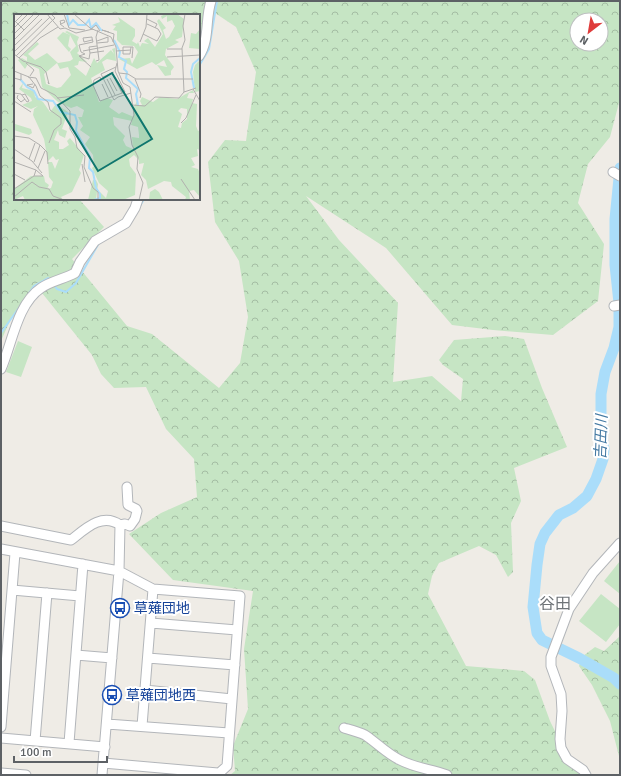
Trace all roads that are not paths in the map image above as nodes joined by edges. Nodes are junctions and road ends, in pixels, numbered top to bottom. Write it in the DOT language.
graph roads {
  1 [pos="211,1"];
  2 [pos="200,54"];
  3 [pos="138,200"];
  4 [pos="1,370"];
  5 [pos="127,487"];
  6 [pos="120,525"];
  7 [pos="1,526"];
  8 [pos="620,543"];
  9 [pos="1,549"];
  10 [pos="15,552"];
  11 [pos="82,564"];
  12 [pos="119,571"];
  13 [pos="153,589"];
  14 [pos="12,590"];
  15 [pos="47,593"];
  16 [pos="80,596"];
  17 [pos="151,623"];
  18 [pos="237,630"];
  19 [pos="76,656"];
  20 [pos="112,658"];
  21 [pos="148,658"];
  22 [pos="4,660"];
  23 [pos="235,665"];
  24 [pos="145,690"];
  25 [pos="232,699"];
  26 [pos="107,724"];
  27 [pos="142,726"];
  28 [pos="1,727"];
  29 [pos="344,728"];
  30 [pos="229,733"];
  31 [pos="1,738"];
  32 [pos="35,741"];
  33 [pos="68,743"];
  34 [pos="105,746"];
  35 [pos="103,763"];
  36 [pos="126,770"];
  37 [pos="1,773"];
  38 [pos="217,774"];
  39 [pos="26,775"];
  40 [pos="102,775"];
  41 [pos="447,775"];
  42 [pos="586,775"];
  1 -- 2 [label="street"];
  3 -- 4 [label="street"];
  5 -- 6 [label="street"];
  6 -- 7 [label="street"];
  6 -- 12 [label="street"];
  8 -- 42 [label="street"];
  9 -- 10 [label="street"];
  10 -- 11 [label="street"];
  10 -- 14 [label="street"];
  11 -- 12 [label="street"];
  11 -- 16 [label="street"];
  12 -- 13 [label="street"];
  12 -- 20 [label="street"];
  13 -- 17 [label="street"];
  13 -- 18 [label="street"];
  14 -- 15 [label="street"];
  14 -- 22 [label="street"];
  15 -- 16 [label="street"];
  15 -- 32 [label="street"];
  16 -- 19 [label="street"];
  17 -- 18 [label="street"];
  17 -- 21 [label="street"];
  18 -- 23 [label="street"];
  19 -- 20 [label="street"];
  19 -- 33 [label="street"];
  20 -- 26 [label="street"];
  21 -- 23 [label="street"];
  21 -- 24 [label="street"];
  22 -- 28 [label="street"];
  23 -- 25 [label="street"];
  24 -- 25 [label="street"];
  24 -- 27 [label="street"];
  25 -- 30 [label="street"];
  26 -- 27 [label="street"];
  26 -- 34 [label="street"];
  27 -- 30 [label="street"];
  29 -- 41 [label="street"];
  30 -- 38 [label="street"];
  31 -- 32 [label="street"];
  32 -- 33 [label="street"];
  33 -- 34 [label="street"];
  34 -- 35 [label="street"];
  35 -- 36 [label="street"];
  35 -- 40 [label="street"];
  36 -- 38 [label="street"];
  37 -- 39 [label="street"];
}
